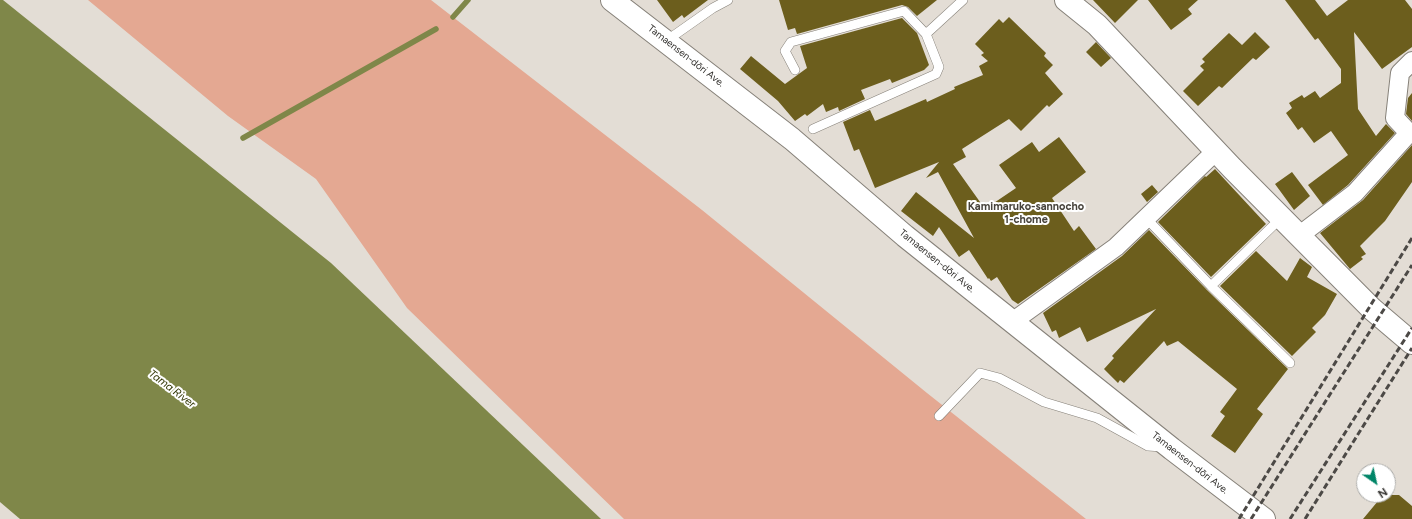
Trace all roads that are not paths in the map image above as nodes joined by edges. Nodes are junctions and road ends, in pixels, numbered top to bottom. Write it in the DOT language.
graph roads {
  1 [pos="612,0"];
  2 [pos="728,0"];
  3 [pos="963,0"];
  4 [pos="1066,0"];
  5 [pos="926,34"];
  6 [pos="666,40"];
  7 [pos="1412,61"];
  8 [pos="795,70"];
  9 [pos="813,130"];
  10 [pos="1216,151"];
  11 [pos="1146,218"];
  12 [pos="1281,218"];
  13 [pos="1300,235"];
  14 [pos="1211,286"];
  15 [pos="1012,322"];
  16 [pos="1412,344"];
  17 [pos="1290,363"];
  18 [pos="939,416"];
  19 [pos="1172,448"];
  20 [pos="1264,519"];
  1 -- 6 [label="main road, Tamaensen-dōri Ave."];
  2 -- 6 [label="lane"];
  3 -- 5 [label="lane"];
  4 -- 10 [label="main road"];
  5 -- 8 [label="lane"];
  5 -- 9 [label="lane"];
  6 -- 15 [label="main road, Tamaensen-dōri Ave."];
  7 -- 13 [label="street"];
  10 -- 11 [label="street"];
  10 -- 12 [label="main road"];
  11 -- 14 [label="lane"];
  11 -- 15 [label="street"];
  12 -- 13 [label="main road"];
  12 -- 14 [label="lane"];
  13 -- 16 [label="main road"];
  14 -- 17 [label="lane"];
  15 -- 19 [label="main road, Tamaensen-dōri Ave."];
  18 -- 19 [label="lane"];
  19 -- 20 [label="main road, Tamaensen-dōri Ave."];
}
